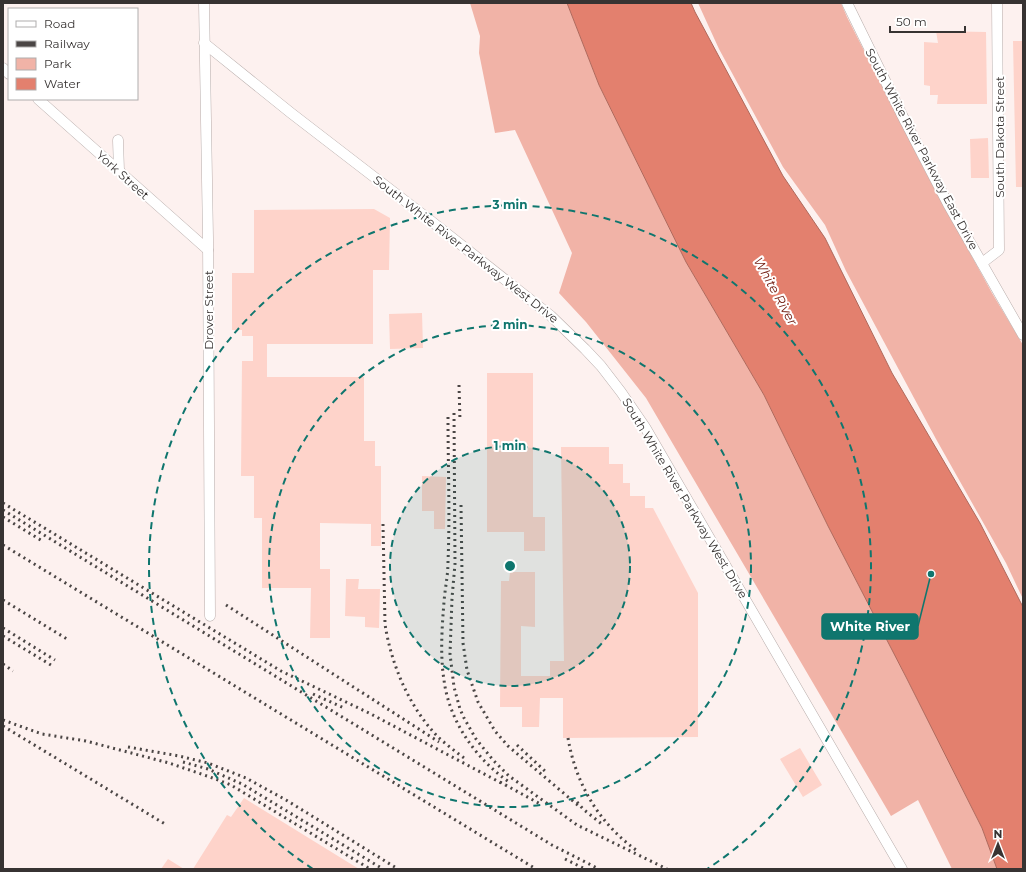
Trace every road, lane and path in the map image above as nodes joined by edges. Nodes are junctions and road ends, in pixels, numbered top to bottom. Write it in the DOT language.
graph roads {
  1 [pos="204,3"];
  2 [pos="847,3"];
  3 [pos="997,3"];
  4 [pos="204,43"];
  5 [pos="39,100"];
  6 [pos="118,140"];
  7 [pos="119,171"];
  8 [pos="208,250"];
  9 [pos="982,263"];
  10 [pos="1023,335"];
  11 [pos="210,616"];
  12 [pos="902,869"];
  1 -- 4 [label="street, Drover Street"];
  2 -- 9 [label="street, South White River Parkway East Drive"];
  3 -- 9 [label="street, South Dakota Street"];
  4 -- 8 [label="street, Drover Street"];
  4 -- 12 [label="street, South White River Parkway West Drive"];
  5 -- 7 [label="street, York Street"];
  6 -- 7 [label="street"];
  7 -- 8 [label="street, York Street"];
  8 -- 11 [label="street, Drover Street"];
  9 -- 10 [label="street, South White River Parkway East Drive"];
}
